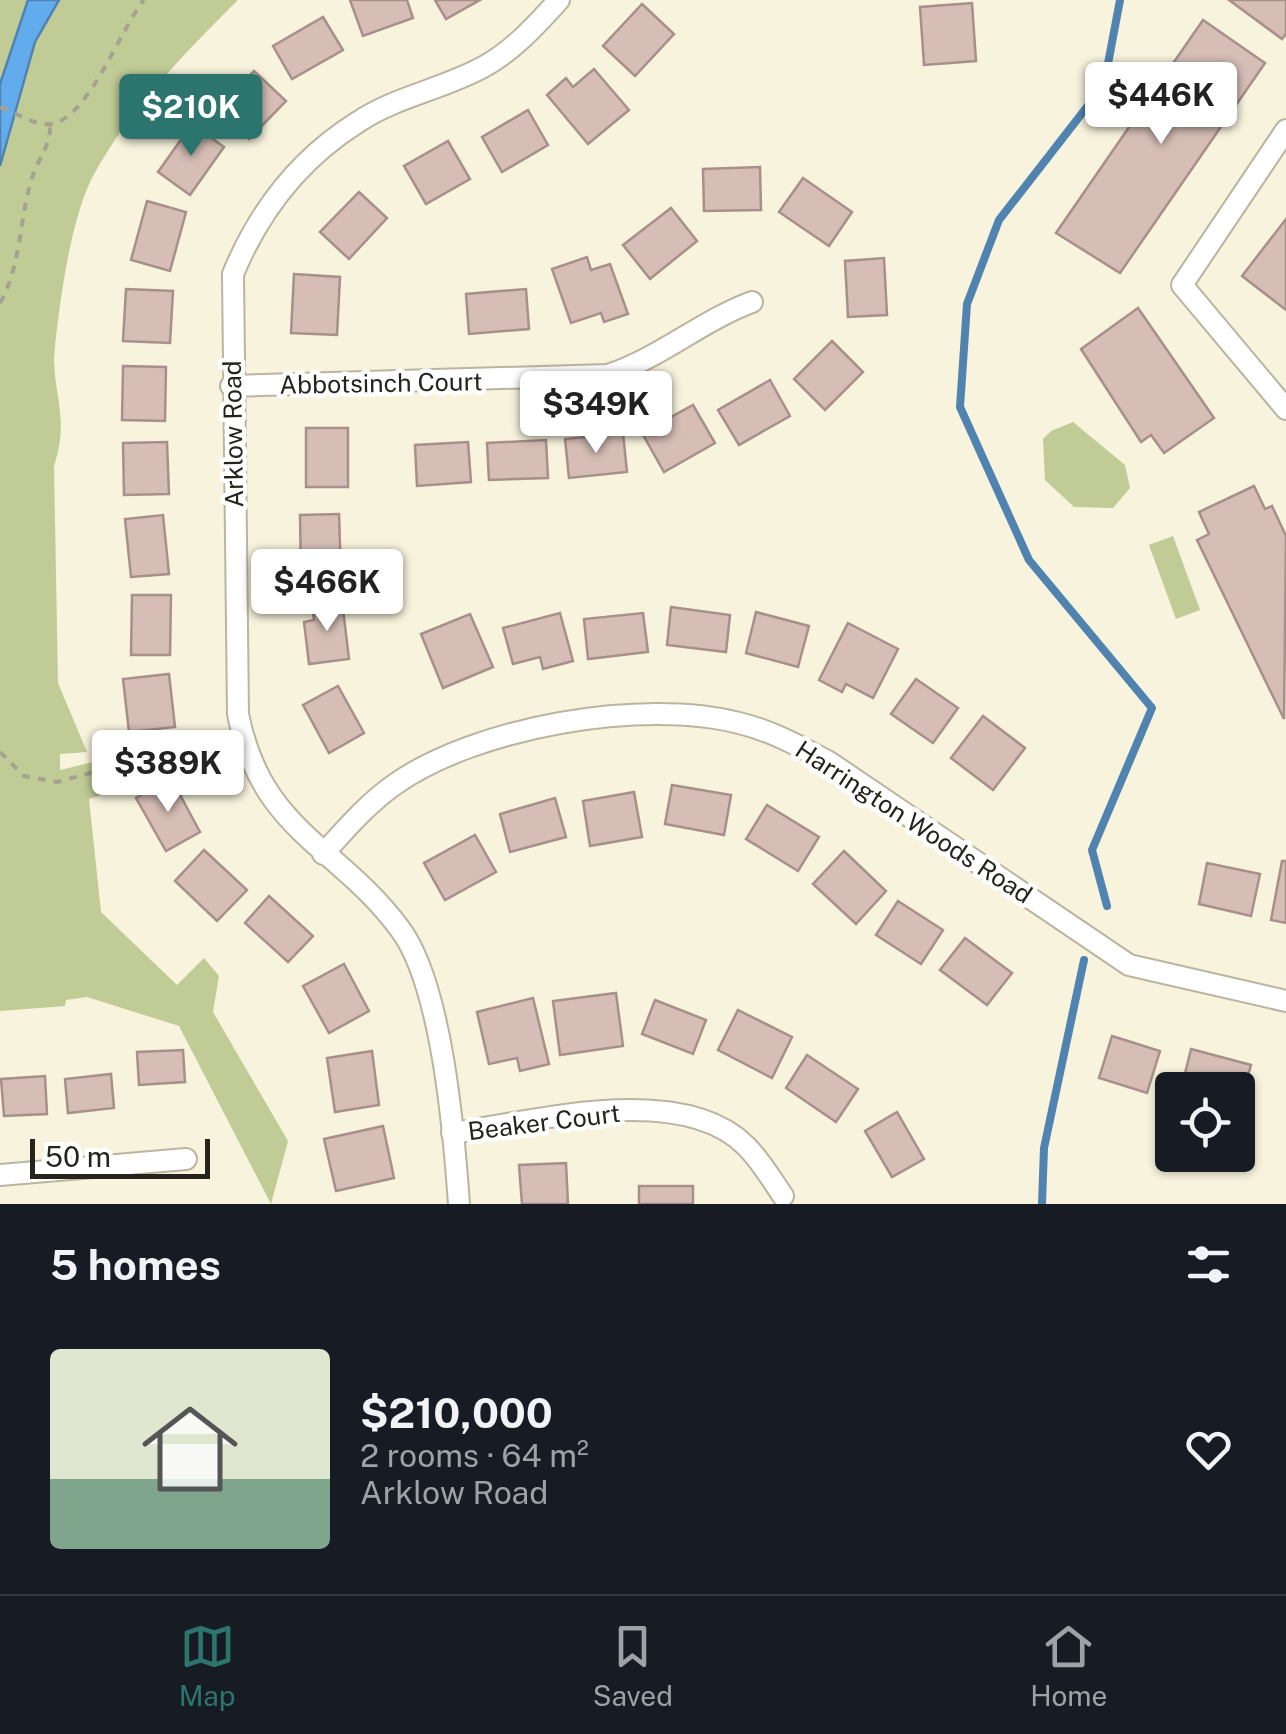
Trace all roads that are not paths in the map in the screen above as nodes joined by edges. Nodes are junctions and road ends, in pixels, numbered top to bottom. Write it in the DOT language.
graph roads {
  1 [pos="559,0"];
  2 [pos="1286,130"];
  3 [pos="752,302"];
  4 [pos="232,386"];
  5 [pos="1286,409"];
  6 [pos="323,854"];
  7 [pos="1286,1001"];
  8 [pos="452,1133"];
  9 [pos="186,1160"];
  10 [pos="0,1176"];
  11 [pos="783,1196"];
  12 [pos="458,1204"];
  1 -- 4 [label="street, Arklow Road"];
  2 -- 5 [label="street"];
  3 -- 4 [label="street, Abbotsinch Court"];
  4 -- 6 [label="street, Arklow Road"];
  6 -- 7 [label="street, Harrington Woods Road"];
  6 -- 8 [label="street, Arklow Road"];
  8 -- 11 [label="street, Beaker Court"];
  8 -- 12 [label="street, Arklow Road"];
  9 -- 10 [label="street"];
}
